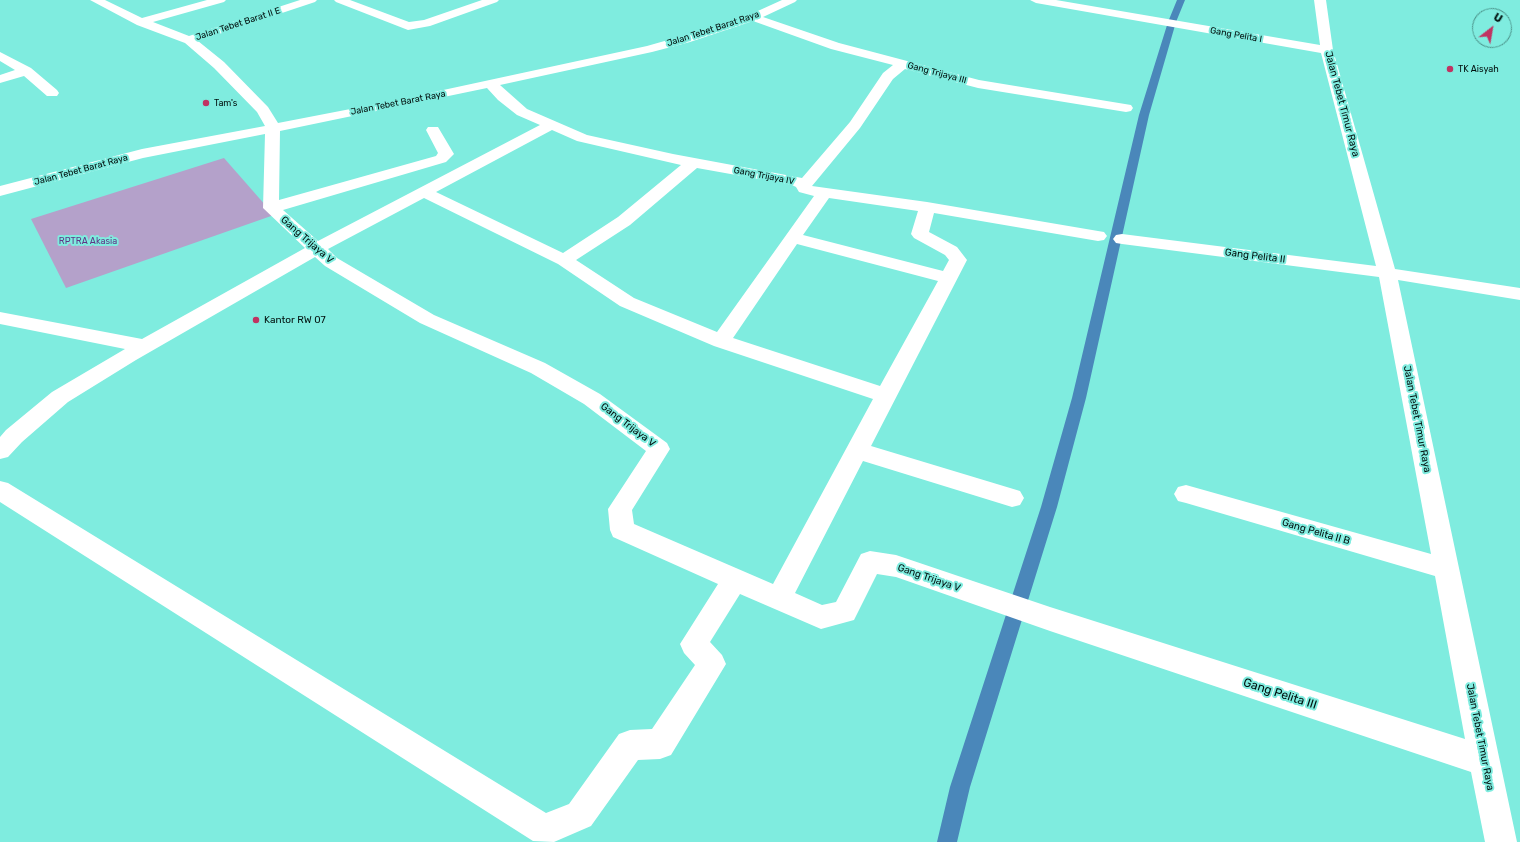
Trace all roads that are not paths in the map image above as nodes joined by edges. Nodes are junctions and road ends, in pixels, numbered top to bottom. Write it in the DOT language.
graph roads {
  1 [pos="96,0"];
  2 [pos="220,0"];
  3 [pos="311,0"];
  4 [pos="340,0"];
  5 [pos="493,0"];
  6 [pos="791,0"];
  7 [pos="1036,0"];
  8 [pos="1320,0"];
  9 [pos="753,17"];
  10 [pos="141,22"];
  11 [pos="189,40"];
  12 [pos="1327,50"];
  13 [pos="0,56"];
  14 [pos="903,64"];
  15 [pos="26,72"];
  16 [pos="0,79"];
  17 [pos="491,84"];
  18 [pos="52,93"];
  19 [pos="1126,108"];
  20 [pos="551,125"];
  21 [pos="273,127"];
  22 [pos="433,130"];
  23 [pos="693,163"];
  24 [pos="804,186"];
  25 [pos="0,192"];
  26 [pos="424,192"];
  27 [pos="824,193"];
  28 [pos="927,207"];
  29 [pos="271,208"];
  30 [pos="1098,236"];
  31 [pos="793,238"];
  32 [pos="1122,239"];
  33 [pos="317,248"];
  34 [pos="564,260"];
  35 [pos="1387,273"];
  36 [pos="949,278"];
  37 [pos="1520,294"];
  38 [pos="0,318"];
  39 [pos="721,341"];
  40 [pos="145,346"];
  41 [pos="886,396"];
  42 [pos="857,450"];
  43 [pos="0,451"];
  44 [pos="0,490"];
  45 [pos="1186,494"];
  46 [pos="1012,498"];
  47 [pos="1447,569"];
  48 [pos="734,579"];
  49 [pos="778,598"];
  50 [pos="1062,623"];
  51 [pos="1485,761"];
  52 [pos="1501,842"];
  1 -- 10 [label="street"];
  2 -- 10 [label="street"];
  3 -- 11 [label="street, Jalan Tebet Barat II E"];
  4 -- 5 [label="street"];
  6 -- 9 [label="street, Jalan Tebet Barat Raya"];
  7 -- 12 [label="street, Gang Pelita I"];
  8 -- 12 [label="street, Jalan Tebet Timur Raya"];
  9 -- 14 [label="street, Gang Trijaya III"];
  9 -- 17 [label="street, Jalan Tebet Barat Raya"];
  10 -- 11 [label="street"];
  11 -- 21 [label="street"];
  12 -- 35 [label="street, Jalan Tebet Timur Raya"];
  13 -- 15 [label="street"];
  14 -- 19 [label="street, Gang Trijaya III"];
  14 -- 24 [label="street"];
  15 -- 16 [label="street"];
  15 -- 18 [label="street"];
  17 -- 20 [label="street, Gang Trijaya IV"];
  17 -- 21 [label="street, Jalan Tebet Barat Raya"];
  20 -- 23 [label="street, Gang Trijaya IV"];
  20 -- 26 [label="street"];
  21 -- 25 [label="street, Jalan Tebet Barat Raya"];
  21 -- 29 [label="street"];
  22 -- 29 [label="street"];
  23 -- 24 [label="street, Gang Trijaya IV"];
  23 -- 34 [label="street"];
  24 -- 27 [label="street, Gang Trijaya IV"];
  26 -- 33 [label="street"];
  26 -- 34 [label="street"];
  27 -- 28 [label="street, Gang Trijaya IV"];
  27 -- 31 [label="street"];
  28 -- 30 [label="street, Gang Trijaya IV"];
  28 -- 36 [label="street"];
  29 -- 33 [label="street, Gang Trijaya V"];
  31 -- 36 [label="street"];
  31 -- 39 [label="street"];
  32 -- 35 [label="street, Gang Pelita II"];
  33 -- 40 [label="street"];
  33 -- 48 [label="street, Gang Trijaya V"];
  34 -- 39 [label="street"];
  35 -- 37 [label="street, Gang Pelita II"];
  35 -- 47 [label="street, Jalan Tebet Timur Raya"];
  36 -- 41 [label="street"];
  38 -- 40 [label="street"];
  39 -- 41 [label="street"];
  40 -- 43 [label="street"];
  41 -- 42 [label="street"];
  42 -- 46 [label="street"];
  42 -- 49 [label="street"];
  44 -- 48 [label="street"];
  45 -- 47 [label="street, Gang Pelita II B"];
  47 -- 51 [label="street, Jalan Tebet Timur Raya"];
  48 -- 49 [label="street, Gang Trijaya V"];
  49 -- 50 [label="street, Gang Trijaya V"];
  50 -- 51 [label="street, Gang Pelita III"];
  51 -- 52 [label="street, Jalan Tebet Timur Raya"];
}
